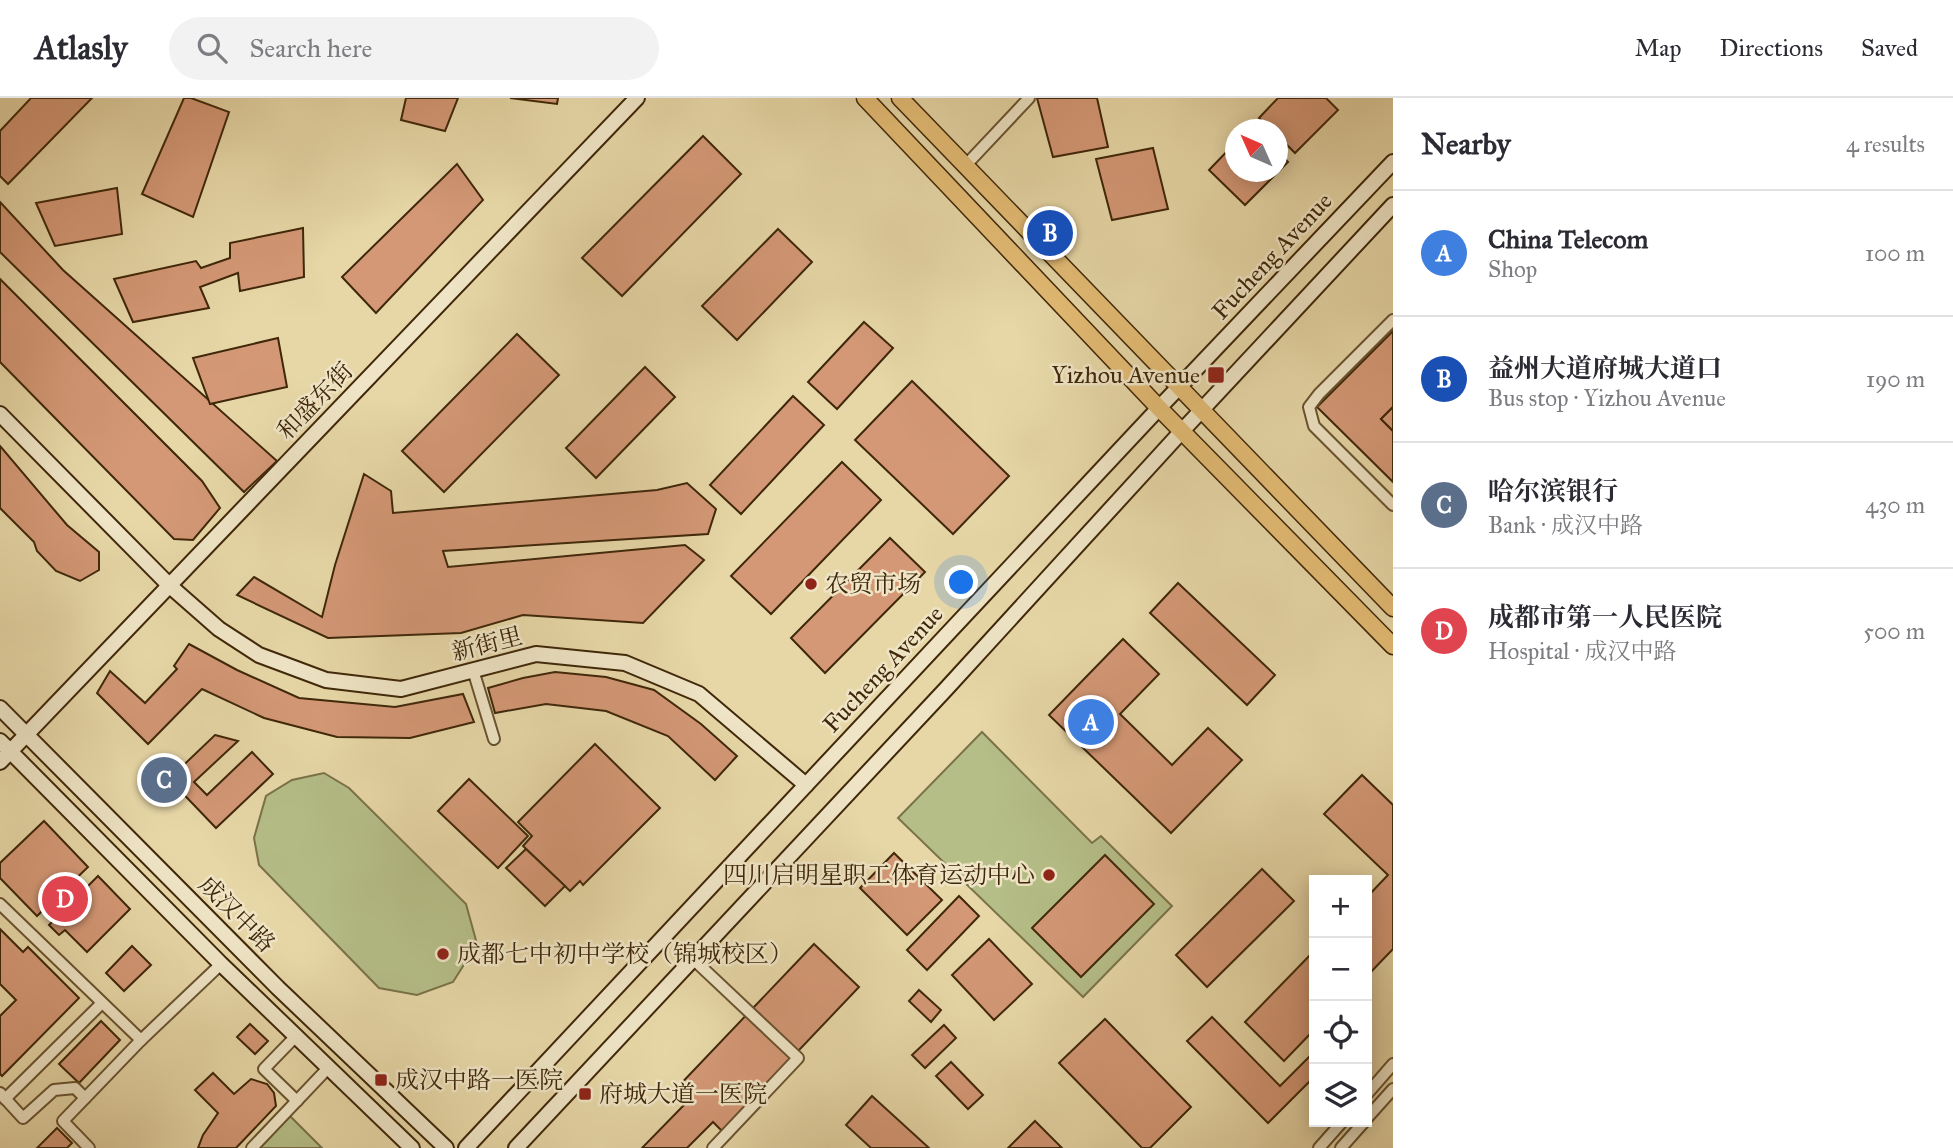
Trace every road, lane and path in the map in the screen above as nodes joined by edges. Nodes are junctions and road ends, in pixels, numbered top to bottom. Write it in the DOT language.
graph roads {
  1 [pos="637,98"];
  2 [pos="865,98"];
  3 [pos="900,98"];
  4 [pos="1028,98"];
  5 [pos="1393,162"];
  6 [pos="966,165"];
  7 [pos="1393,205"];
  8 [pos="1393,320"];
  9 [pos="1180,387"];
  10 [pos="1159,408"];
  11 [pos="1202,409"];
  12 [pos="0,414"];
  13 [pos="1182,431"];
  14 [pos="1393,505"];
  15 [pos="170,586"];
  16 [pos="1392,605"];
  17 [pos="1393,646"];
  18 [pos="473,670"];
  19 [pos="0,708"];
  20 [pos="27,736"];
  21 [pos="494,739"];
  22 [pos="3,752"];
  23 [pos="806,785"];
  24 [pos="0,904"];
  25 [pos="693,959"];
  26 [pos="220,964"];
  27 [pos="102,1003"];
  28 [pos="296,1036"];
  29 [pos="141,1040"];
  30 [pos="1393,1064"];
  31 [pos="329,1067"];
  32 [pos="1372,1088"];
  33 [pos="1393,1089"];
  34 [pos="3,1096"];
  35 [pos="85,1098"];
  36 [pos="297,1101"];
  37 [pos="1372,1112"];
  38 [pos="1338,1127"];
  39 [pos="1359,1127"];
  40 [pos="89,1148"];
  41 [pos="252,1148"];
  42 [pos="412,1148"];
  43 [pos="446,1148"];
  44 [pos="466,1148"];
  45 [pos="516,1148"];
  46 [pos="713,1148"];
  47 [pos="1319,1148"];
  48 [pos="1341,1148"];
  1 -- 15 [label="main road, 和盛东街"];
  2 -- 10 [label="main road"];
  3 -- 6 [label="main road"];
  4 -- 6 [label="street"];
  5 -- 9 [label="main road, Fucheng Avenue"];
  6 -- 9 [label="main road"];
  7 -- 11 [label="main road"];
  8 -- 14 [label="street"];
  9 -- 10 [label="main road, Fucheng Avenue"];
  9 -- 11 [label="main road"];
  10 -- 13 [label="main road"];
  10 -- 23 [label="main road, Fucheng Avenue"];
  11 -- 13 [label="main road"];
  11 -- 16 [label="main road"];
  12 -- 15 [label="main road, 新街里"];
  13 -- 17 [label="main road"];
  13 -- 25 [label="main road"];
  15 -- 18 [label="main road, 新街里"];
  15 -- 20 [label="main road, 和盛东街"];
  18 -- 21 [label="street"];
  18 -- 23 [label="main road, 新街里"];
  19 -- 20 [label="main road, 成汉中路"];
  20 -- 22 [label="main road, 和盛东街"];
  20 -- 43 [label="main road, 成汉中路"];
  22 -- 26 [label="main road, 成汉中路"];
  23 -- 44 [label="main road, Fucheng Avenue"];
  24 -- 27 [label="street"];
  25 -- 45 [label="main road"];
  25 -- 46 [label="street"];
  26 -- 28 [label="main road, 成汉中路"];
  26 -- 29 [label="street"];
  27 -- 29 [label="street"];
  27 -- 34 [label="street"];
  28 -- 31 [label="main road, 成汉中路"];
  28 -- 36 [label="street"];
  29 -- 35 [label="street"];
  30 -- 32 [label="street"];
  31 -- 36 [label="street"];
  31 -- 42 [label="main road, 成汉中路"];
  33 -- 37 [label="street"];
  34 -- 35 [label="street"];
  35 -- 40 [label="street"];
  36 -- 41 [label="street"];
  38 -- 47 [label="street"];
  39 -- 48 [label="street"];
}
